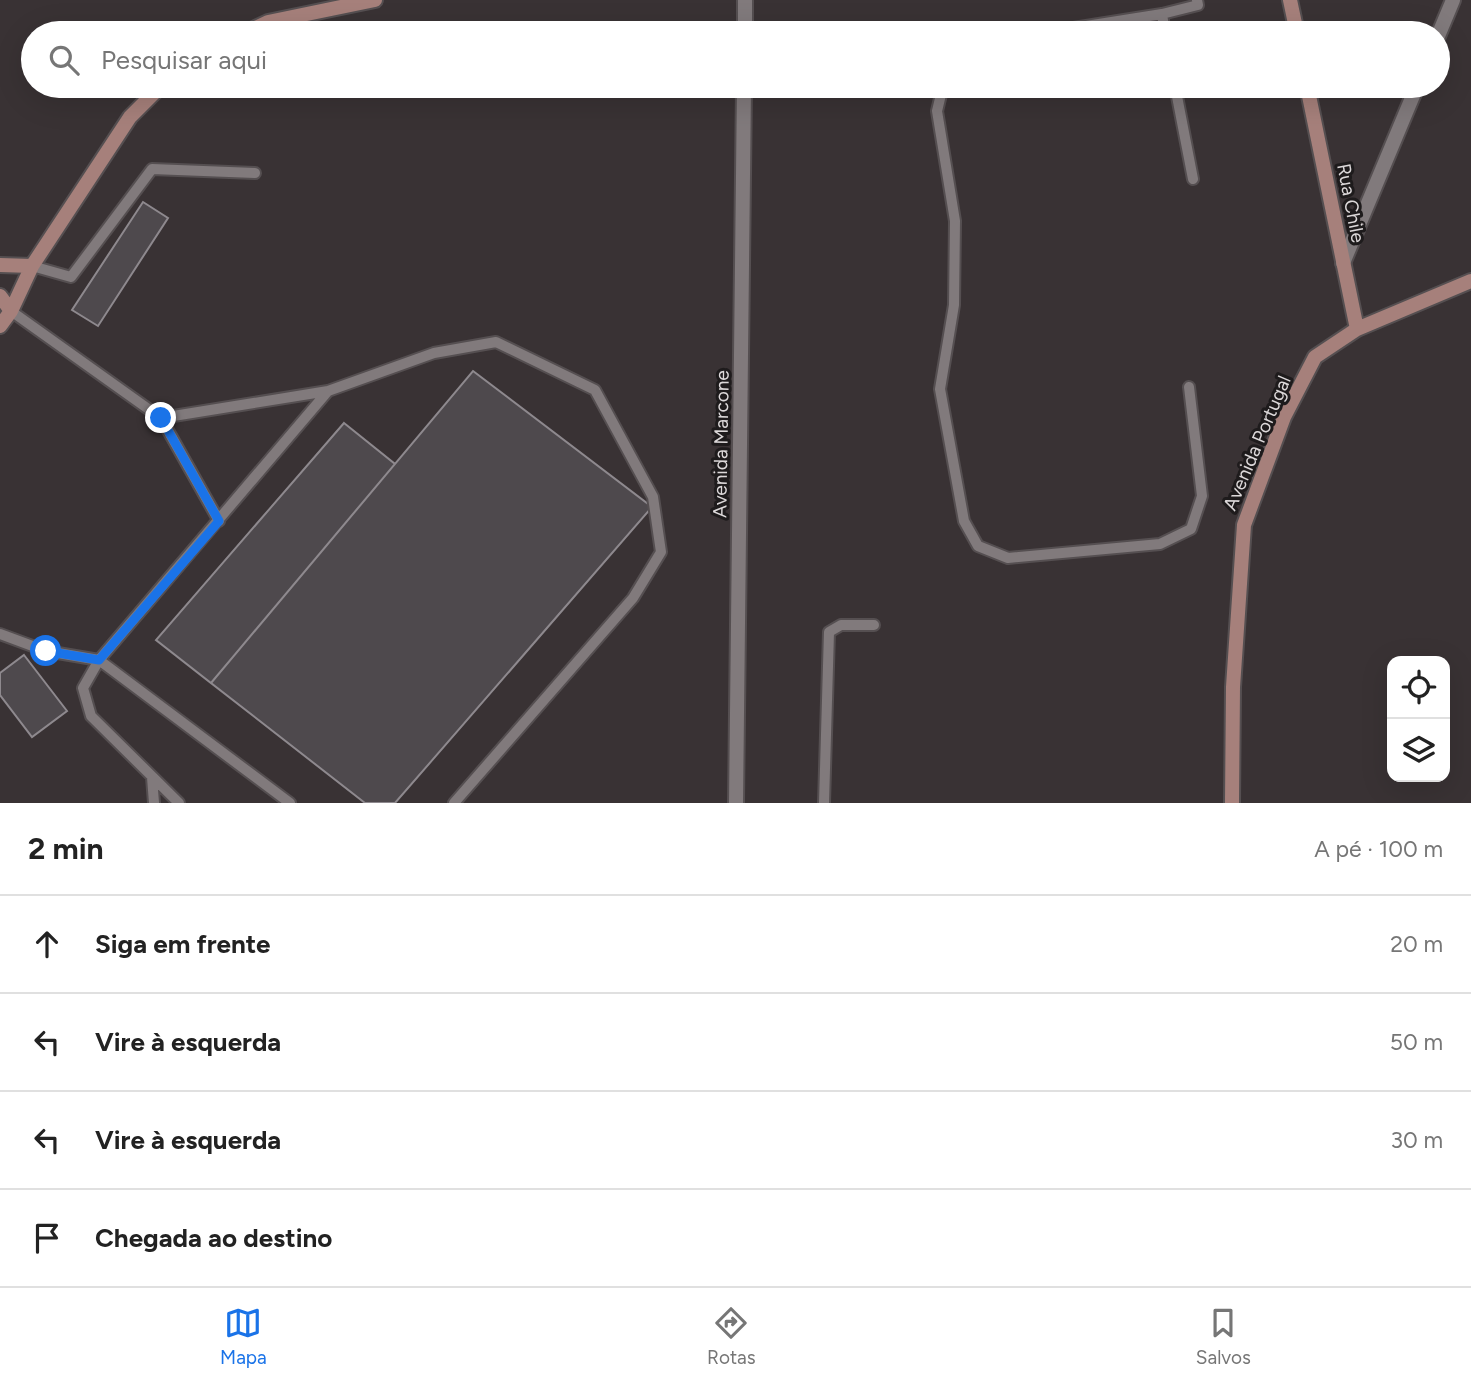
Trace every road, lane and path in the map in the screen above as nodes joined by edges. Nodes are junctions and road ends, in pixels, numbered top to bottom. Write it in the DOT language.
graph roads {
  1 [pos="375,0"];
  2 [pos="745,0"];
  3 [pos="1197,0"];
  4 [pos="1290,0"];
  5 [pos="1453,0"];
  6 [pos="349,2"];
  7 [pos="1161,14"];
  8 [pos="272,21"];
  9 [pos="745,21"];
  10 [pos="1117,21"];
  11 [pos="1162,21"];
  12 [pos="1294,21"];
  13 [pos="1444,21"];
  14 [pos="149,98"];
  15 [pos="744,98"];
  16 [pos="940,98"];
  17 [pos="1177,98"];
  18 [pos="1309,98"];
  19 [pos="1412,98"];
  20 [pos="255,173"];
  21 [pos="1194,179"];
  22 [pos="1343,263"];
  23 [pos="0,265"];
  24 [pos="32,266"];
  25 [pos="1471,281"];
  26 [pos="0,296"];
  27 [pos="11,311"];
  28 [pos="0,326"];
  29 [pos="1357,329"];
  30 [pos="1189,387"];
  31 [pos="328,391"];
  32 [pos="161,418"];
  33 [pos="219,521"];
  34 [pos="874,625"];
  35 [pos="0,634"];
  36 [pos="99,660"];
  37 [pos="152,777"];
  38 [pos="154,803"];
  39 [pos="179,803"];
  40 [pos="290,803"];
  41 [pos="454,803"];
  42 [pos="736,803"];
  43 [pos="824,803"];
  44 [pos="1232,803"];
  1 -- 6 [label="street"];
  2 -- 9 [label="street"];
  3 -- 7 [label="lane"];
  4 -- 12 [label="street"];
  5 -- 13 [label="street"];
  6 -- 8 [label="street"];
  7 -- 10 [label="lane"];
  7 -- 11 [label="lane"];
  14 -- 24 [label="street"];
  15 -- 42 [label="street, Avenida Marcone"];
  16 -- 30 [label="lane"];
  17 -- 21 [label="lane"];
  18 -- 22 [label="street, Rua Chile"];
  19 -- 22 [label="street"];
  20 -- 24 [label="lane"];
  22 -- 29 [label="street, Rua Chile"];
  23 -- 24 [label="street"];
  24 -- 27 [label="street"];
  25 -- 29 [label="street, Avenida Portugal"];
  26 -- 27 [label="street"];
  27 -- 28 [label="street"];
  27 -- 32 [label="lane"];
  29 -- 44 [label="street, Avenida Portugal"];
  31 -- 32 [label="lane"];
  31 -- 33 [label="lane"];
  31 -- 41 [label="lane"];
  32 -- 33 [label="lane"];
  33 -- 36 [label="lane"];
  34 -- 43 [label="lane"];
  35 -- 36 [label="lane"];
  36 -- 37 [label="lane"];
  36 -- 40 [label="lane"];
  37 -- 38 [label="lane"];
  37 -- 39 [label="lane"];
}
